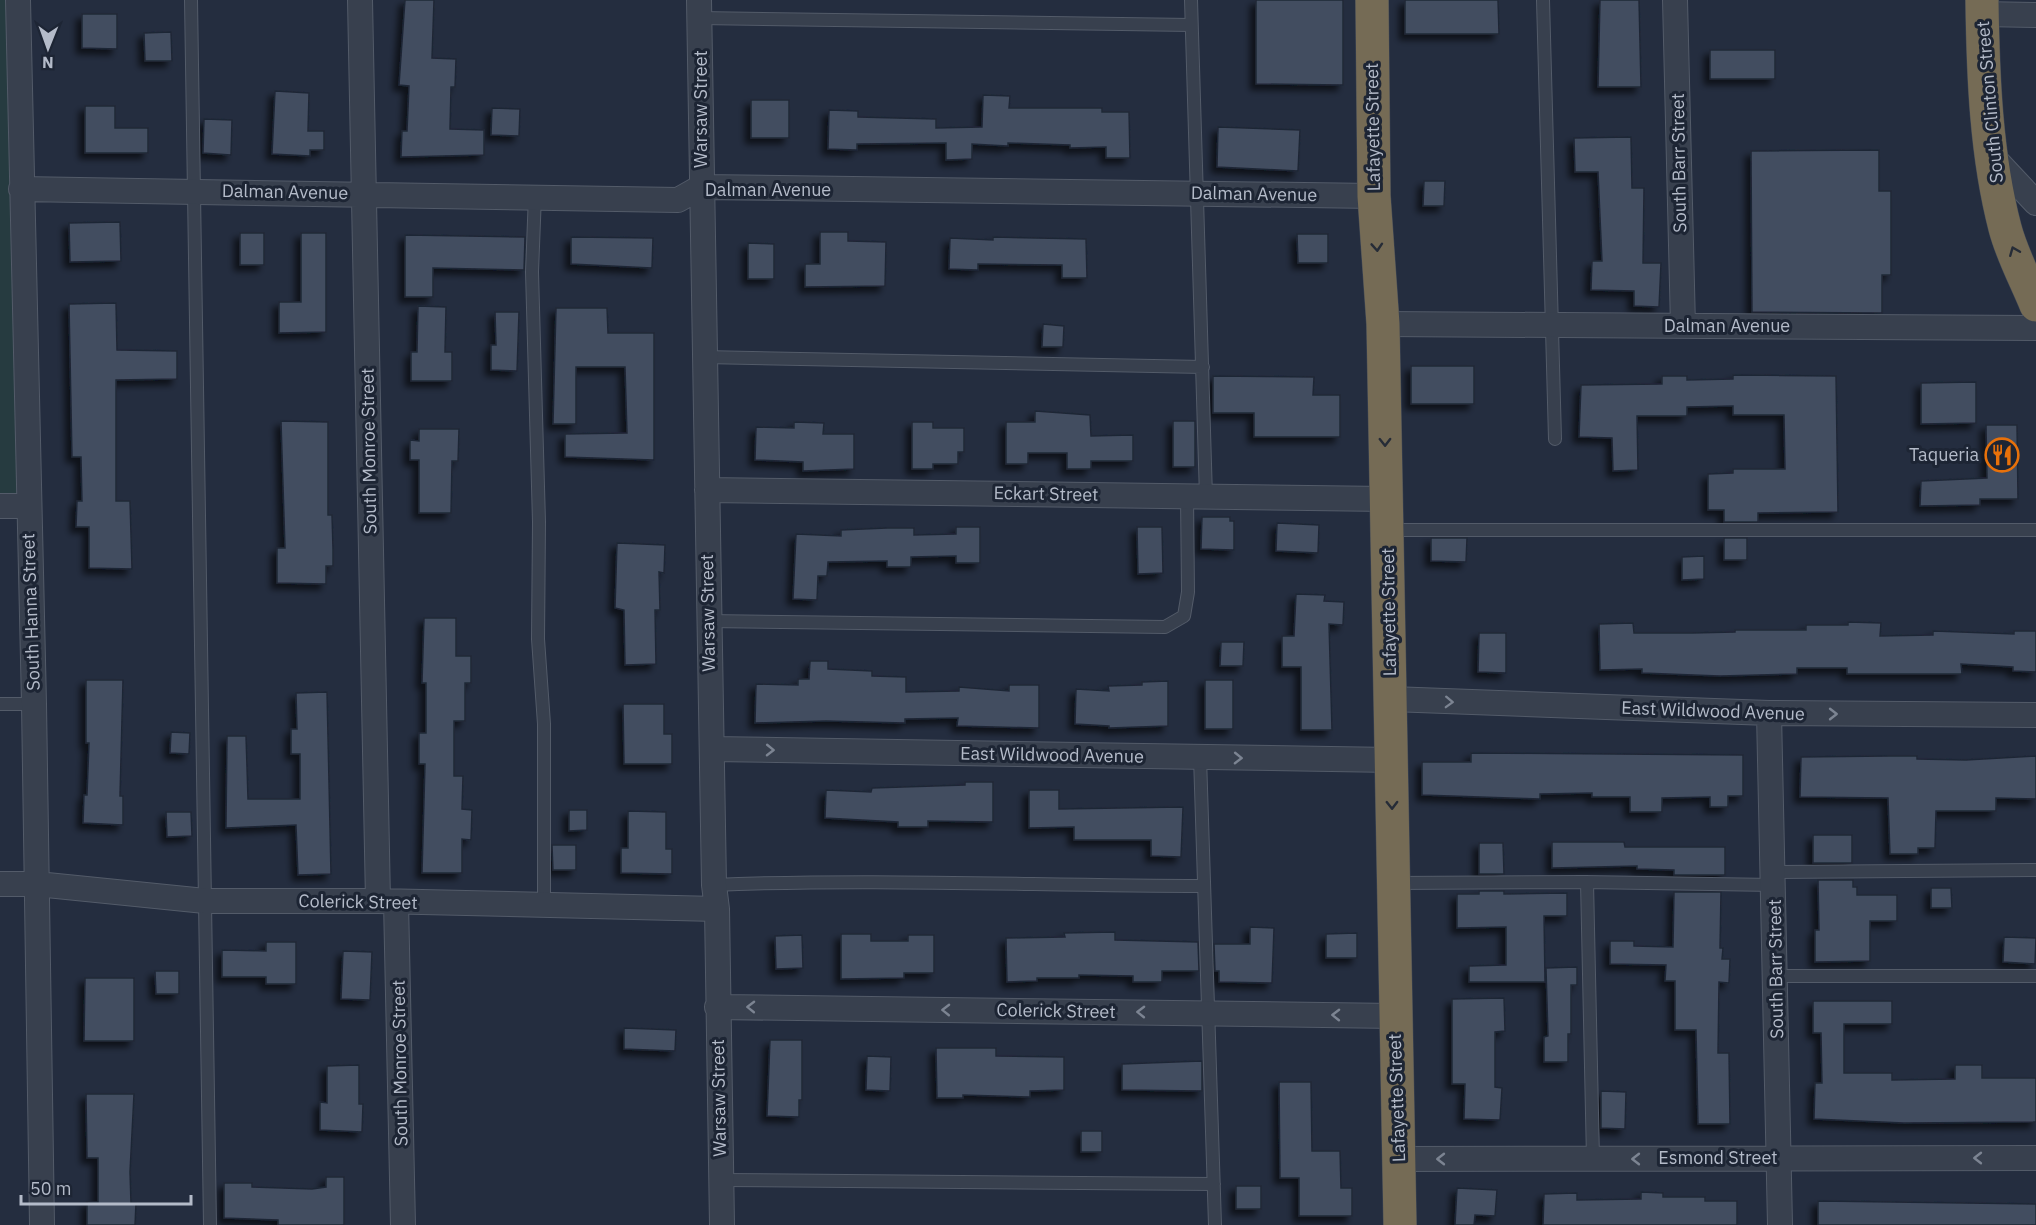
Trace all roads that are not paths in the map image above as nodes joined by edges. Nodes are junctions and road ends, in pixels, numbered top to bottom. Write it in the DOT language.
graph roads {
  1 [pos="18,0"];
  2 [pos="191,0"];
  3 [pos="360,0"];
  4 [pos="1191,0"];
  5 [pos="1372,0"];
  6 [pos="1543,0"];
  7 [pos="1675,0"];
  8 [pos="1982,7"];
  9 [pos="700,9"];
  10 [pos="2036,15"];
  11 [pos="1191,25"];
  12 [pos="1991,155"];
  13 [pos="701,187"];
  14 [pos="21,189"];
  15 [pos="195,191"];
  16 [pos="363,194"];
  17 [pos="1195,194"];
  18 [pos="535,195"];
  19 [pos="1374,196"];
  20 [pos="2036,203"];
  21 [pos="2036,305"];
  22 [pos="1383,324"];
  23 [pos="1552,325"];
  24 [pos="1683,326"];
  25 [pos="2036,328"];
  26 [pos="704,357"];
  27 [pos="1203,367"];
  28 [pos="1555,439"];
  29 [pos="707,490"];
  30 [pos="1196,496"];
  31 [pos="0,506"];
  32 [pos="28,506"];
  33 [pos="1386,515"];
  34 [pos="2036,530"];
  35 [pos="708,621"];
  36 [pos="1391,699"];
  37 [pos="0,704"];
  38 [pos="34,704"];
  39 [pos="1769,713"];
  40 [pos="2036,715"];
  41 [pos="712,749"];
  42 [pos="1200,757"];
  43 [pos="1392,760"];
  44 [pos="2036,870"];
  45 [pos="1774,878"];
  46 [pos="1587,882"];
  47 [pos="1394,883"];
  48 [pos="0,884"];
  49 [pos="37,884"];
  50 [pos="714,885"];
  51 [pos="1203,886"];
  52 [pos="205,901"];
  53 [pos="387,901"];
  54 [pos="544,905"];
  55 [pos="717,909"];
  56 [pos="1776,976"];
  57 [pos="2036,976"];
  58 [pos="717,1007"];
  59 [pos="1209,1013"];
  60 [pos="1395,1016"];
  61 [pos="1779,1158"];
  62 [pos="2036,1158"];
  63 [pos="1399,1159"];
  64 [pos="1593,1159"];
  65 [pos="721,1180"];
  66 [pos="1214,1184"];
  67 [pos="42,1225"];
  68 [pos="210,1225"];
  69 [pos="403,1225"];
  70 [pos="722,1225"];
  71 [pos="1215,1225"];
  72 [pos="1400,1225"];
  73 [pos="1780,1225"];
  1 -- 14 [label="street, South Hanna Street"];
  2 -- 15 [label="lane"];
  3 -- 16 [label="street, South Monroe Street"];
  4 -- 11 [label="lane"];
  5 -- 19 [label="highway, Lafayette Street"];
  6 -- 23 [label="lane"];
  7 -- 24 [label="street, South Barr Street"];
  8 -- 10 [label="street"];
  8 -- 12 [label="highway, South Clinton Street"];
  9 -- 11 [label="lane"];
  9 -- 13 [label="street, Warsaw Street"];
  11 -- 17 [label="lane"];
  12 -- 20 [label="street"];
  21 -- 12 [label="highway, South Clinton Street, one-way"];
  13 -- 17 [label="street, Dalman Avenue"];
  13 -- 18 [label="street, Dalman Avenue"];
  13 -- 26 [label="street, Warsaw Street"];
  14 -- 15 [label="street, Dalman Avenue"];
  14 -- 32 [label="street, South Hanna Street"];
  15 -- 16 [label="street, Dalman Avenue"];
  15 -- 52 [label="lane"];
  16 -- 18 [label="street, Dalman Avenue"];
  16 -- 53 [label="street, South Monroe Street"];
  17 -- 19 [label="street, Dalman Avenue"];
  17 -- 27 [label="lane"];
  18 -- 54 [label="lane"];
  19 -- 22 [label="highway, Lafayette Street, one-way"];
  22 -- 23 [label="street, Dalman Avenue"];
  22 -- 33 [label="highway, Lafayette Street, one-way"];
  23 -- 24 [label="street, Dalman Avenue"];
  23 -- 28 [label="lane"];
  24 -- 25 [label="street, Dalman Avenue"];
  26 -- 27 [label="lane"];
  26 -- 29 [label="street, Warsaw Street"];
  27 -- 30 [label="lane"];
  29 -- 30 [label="street, Eckart Street"];
  29 -- 35 [label="street, Warsaw Street"];
  30 -- 33 [label="street, Eckart Street"];
  30 -- 35 [label="lane"];
  31 -- 32 [label="street"];
  32 -- 38 [label="street, South Hanna Street"];
  33 -- 34 [label="lane"];
  33 -- 36 [label="highway, Lafayette Street"];
  35 -- 41 [label="street, Warsaw Street"];
  36 -- 39 [label="street, East Wildwood Avenue, one-way"];
  36 -- 43 [label="highway, Lafayette Street"];
  37 -- 38 [label="lane"];
  38 -- 49 [label="street, South Hanna Street"];
  39 -- 40 [label="street, East Wildwood Avenue, one-way"];
  39 -- 45 [label="street, South Barr Street"];
  41 -- 42 [label="street, East Wildwood Avenue, one-way"];
  41 -- 50 [label="street, Warsaw Street"];
  42 -- 43 [label="street, East Wildwood Avenue, one-way"];
  42 -- 51 [label="lane"];
  43 -- 47 [label="highway, Lafayette Street, one-way"];
  44 -- 45 [label="lane"];
  45 -- 46 [label="lane"];
  45 -- 56 [label="street, South Barr Street"];
  46 -- 47 [label="lane"];
  46 -- 64 [label="lane"];
  47 -- 60 [label="highway, Lafayette Street"];
  48 -- 49 [label="street, Colerick Street"];
  49 -- 52 [label="street, Colerick Street"];
  49 -- 67 [label="street, South Hanna Street"];
  50 -- 51 [label="lane"];
  50 -- 55 [label="street, Warsaw Street"];
  51 -- 59 [label="lane"];
  52 -- 53 [label="street, Colerick Street"];
  52 -- 68 [label="lane"];
  53 -- 54 [label="street, Colerick Street"];
  53 -- 69 [label="street, South Monroe Street"];
  54 -- 55 [label="street, Colerick Street"];
  55 -- 58 [label="street, Warsaw Street"];
  56 -- 57 [label="lane"];
  56 -- 61 [label="street, South Barr Street"];
  59 -- 58 [label="street, Colerick Street, one-way"];
  58 -- 65 [label="street, Warsaw Street"];
  60 -- 59 [label="street, Colerick Street, one-way"];
  59 -- 66 [label="lane"];
  60 -- 63 [label="highway, Lafayette Street"];
  62 -- 61 [label="street, Esmond Street, one-way"];
  61 -- 64 [label="street, Esmond Street, one-way"];
  61 -- 73 [label="street, South Barr Street"];
  64 -- 63 [label="street, Esmond Street, one-way"];
  63 -- 72 [label="highway, Lafayette Street"];
  65 -- 66 [label="lane"];
  65 -- 70 [label="street, Warsaw Street"];
  66 -- 71 [label="lane"];
}
